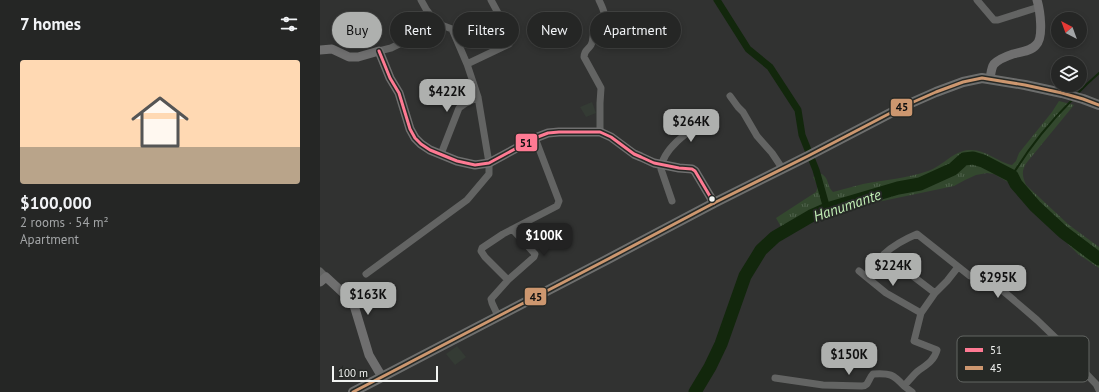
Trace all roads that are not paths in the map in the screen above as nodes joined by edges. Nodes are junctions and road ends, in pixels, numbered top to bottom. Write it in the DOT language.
graph roads {
  1 [pos="421,0"];
  2 [pos="491,0"];
  3 [pos="599,0"];
  4 [pos="977,0"];
  5 [pos="1038,4"];
  6 [pos="428,12"];
  7 [pos="445,26"];
  8 [pos="391,48"];
  9 [pos="320,50"];
  10 [pos="379,51"];
  11 [pos="467,64"];
  12 [pos="990,79"];
  13 [pos="730,96"];
  14 [pos="478,97"];
  15 [pos="1099,105"];
  16 [pos="712,115"];
  17 [pos="600,132"];
  18 [pos="535,138"];
  19 [pos="441,154"];
  20 [pos="489,163"];
  21 [pos="661,164"];
  22 [pos="782,168"];
  23 [pos="672,201"];
  24 [pos="714,203"];
  25 [pos="513,230"];
  26 [pos="958,267"];
  27 [pos="858,271"];
  28 [pos="366,274"];
  29 [pos="322,277"];
  30 [pos="508,280"];
  31 [pos="935,293"];
  32 [pos="921,313"];
  33 [pos="498,316"];
  34 [pos="1054,336"];
  35 [pos="382,377"];
  36 [pos="1089,377"];
  37 [pos="775,378"];
  38 [pos="904,386"];
  39 [pos="1099,390"];
  40 [pos="353,392"];
  41 [pos="912,392"];
  1 -- 6 [label="street"];
  2 -- 11 [label="street"];
  3 -- 17 [label="street"];
  4 -- 5 [label="street"];
  5 -- 12 [label="main road"];
  7 -- 11 [label="street"];
  8 -- 10 [label="street"];
  9 -- 10 [label="main road"];
  10 -- 19 [label="main road"];
  11 -- 14 [label="street"];
  12 -- 15 [label="main road"];
  12 -- 22 [label="main road"];
  13 -- 22 [label="street"];
  14 -- 19 [label="street"];
  14 -- 20 [label="street"];
  16 -- 21 [label="street"];
  17 -- 18 [label="main road"];
  17 -- 21 [label="main road"];
  18 -- 20 [label="main road"];
  18 -- 25 [label="street"];
  19 -- 20 [label="main road"];
  20 -- 28 [label="street"];
  21 -- 23 [label="street"];
  21 -- 24 [label="main road"];
  22 -- 24 [label="main road"];
  24 -- 33 [label="main road"];
  25 -- 30 [label="street"];
  25 -- 30 [label="street"];
  26 -- 31 [label="street"];
  26 -- 31 [label="street"];
  26 -- 34 [label="street"];
  27 -- 32 [label="street"];
  29 -- 35 [label="main road"];
  30 -- 33 [label="street"];
  31 -- 32 [label="street"];
  32 -- 38 [label="street"];
  33 -- 35 [label="main road"];
  35 -- 40 [label="main road"];
  36 -- 39 [label="street"];
  37 -- 38 [label="street"];
  38 -- 41 [label="street"];
}
